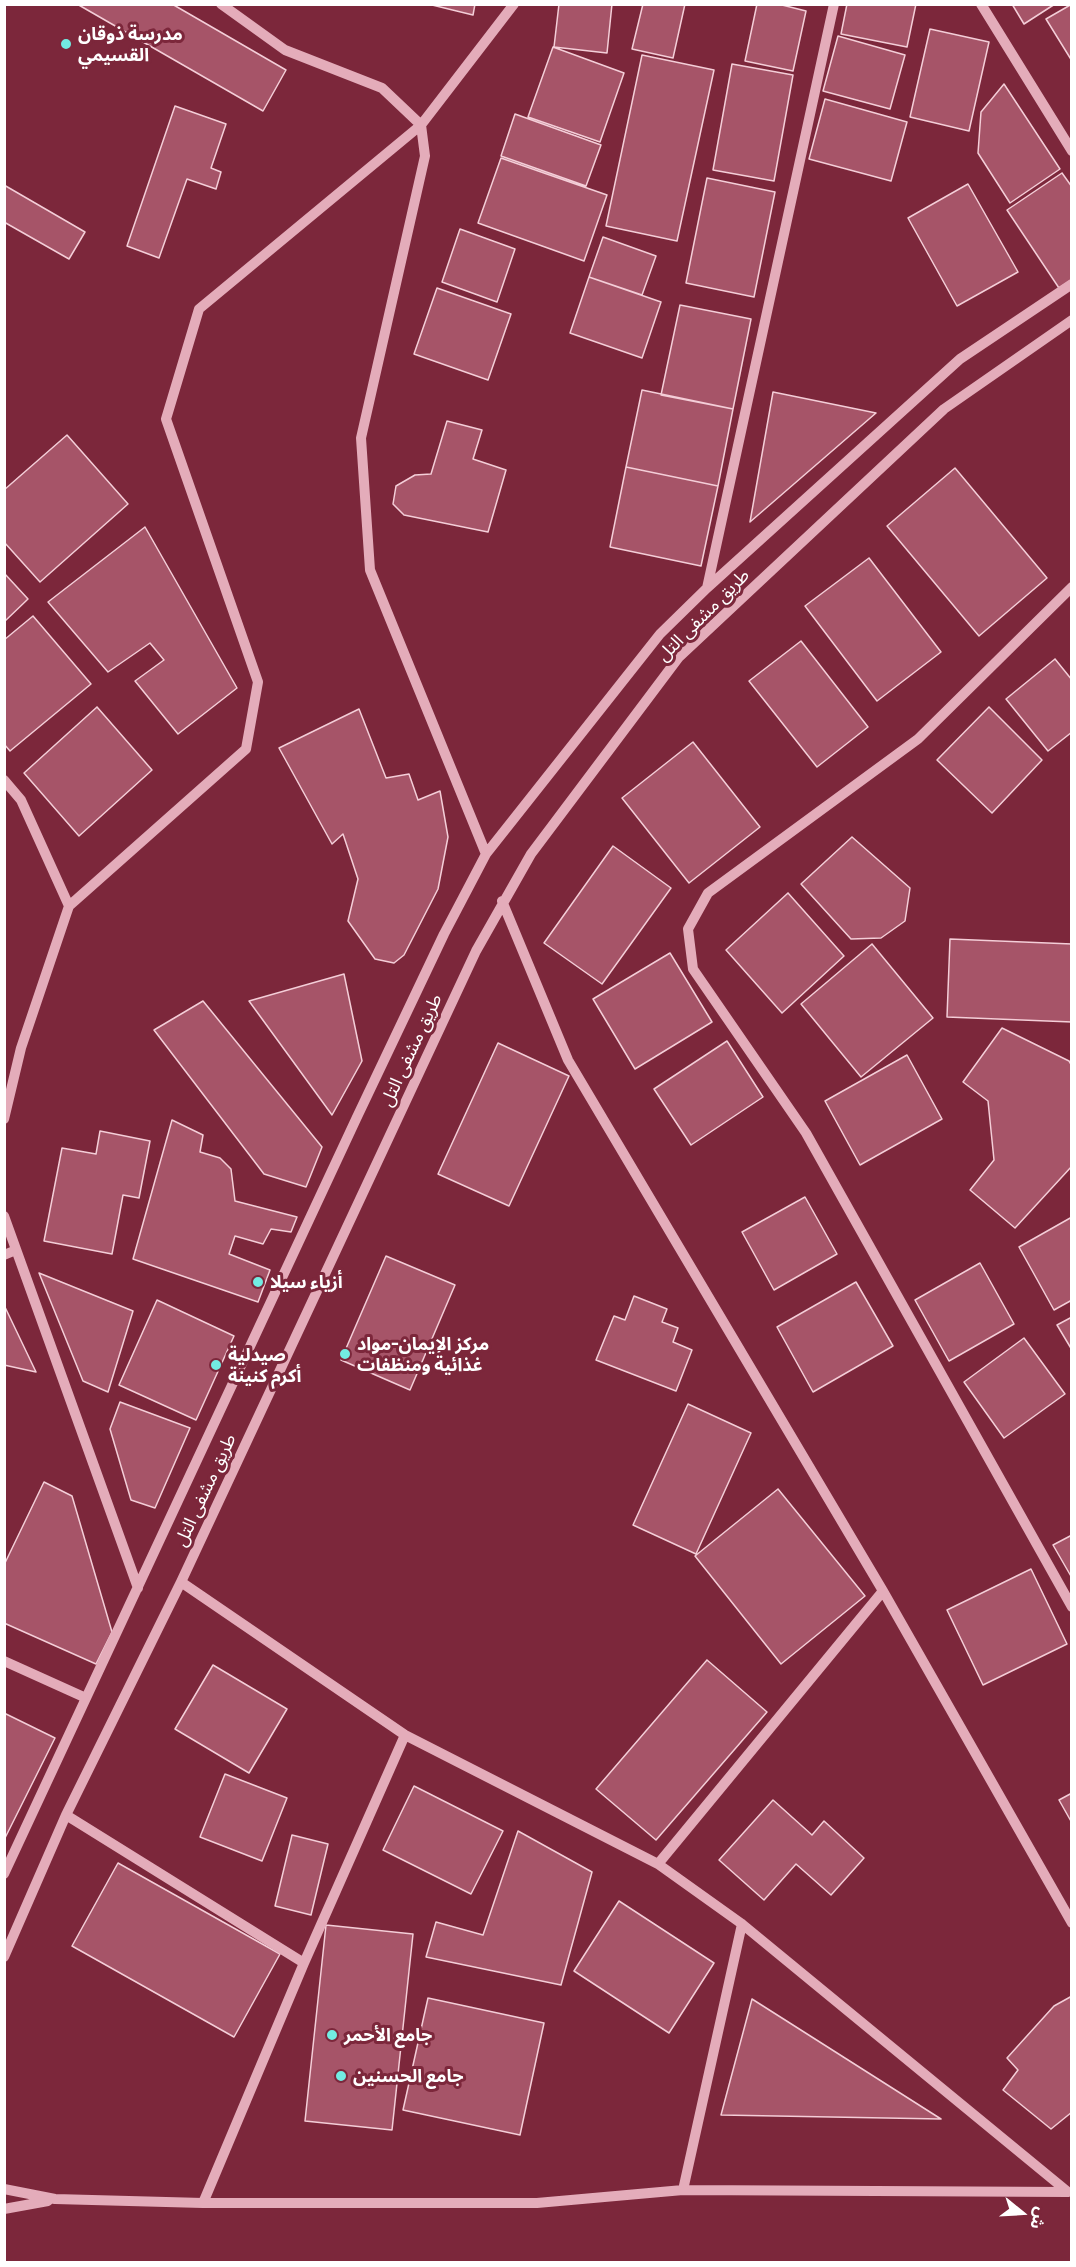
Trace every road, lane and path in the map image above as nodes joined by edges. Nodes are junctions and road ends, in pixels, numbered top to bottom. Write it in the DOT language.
graph roads {
  1 [pos="221,4"];
  2 [pos="514,4"];
  3 [pos="834,4"];
  4 [pos="981,4"];
  5 [pos="421,124"];
  6 [pos="1071,151"];
  7 [pos="1071,284"];
  8 [pos="1071,320"];
  9 [pos="1071,586"];
  10 [pos="707,588"];
  11 [pos="4,780"];
  12 [pos="486,854"];
  13 [pos="502,901"];
  14 [pos="69,906"];
  15 [pos="4,1119"];
  16 [pos="4,1216"];
  17 [pos="16,1250"];
  18 [pos="4,1255"];
  19 [pos="181,1582"];
  20 [pos="138,1588"];
  21 [pos="883,1591"];
  22 [pos="1071,1607"];
  23 [pos="4,1660"];
  24 [pos="86,1698"];
  25 [pos="405,1735"];
  26 [pos="66,1815"];
  27 [pos="658,1864"];
  28 [pos="4,1874"];
  29 [pos="1071,1923"];
  30 [pos="742,1924"];
  31 [pos="4,1957"];
  32 [pos="303,1963"];
  33 [pos="4,2189"];
  34 [pos="683,2190"];
  35 [pos="1070,2192"];
  36 [pos="55,2199"];
  37 [pos="203,2203"];
  38 [pos="4,2209"];
  1 -- 5 [label="street"];
  2 -- 5 [label="street"];
  3 -- 10 [label="street"];
  4 -- 6 [label="street"];
  5 -- 12 [label="street"];
  5 -- 14 [label="street"];
  7 -- 10 [label="street, طريق مشفى التل"];
  8 -- 13 [label="street, طريق مشفى التل"];
  9 -- 22 [label="street"];
  10 -- 12 [label="street, طريق مشفى التل"];
  11 -- 14 [label="street"];
  12 -- 20 [label="street, طريق مشفى التل"];
  13 -- 19 [label="street, طريق مشفى التل"];
  13 -- 21 [label="street"];
  14 -- 15 [label="street"];
  16 -- 17 [label="street"];
  17 -- 18 [label="street"];
  17 -- 20 [label="street"];
  19 -- 25 [label="street"];
  19 -- 26 [label="street, طريق مشفى التل"];
  20 -- 24 [label="street, طريق مشفى التل"];
  21 -- 27 [label="street"];
  21 -- 29 [label="street"];
  23 -- 24 [label="street"];
  24 -- 28 [label="street, طريق مشفى التل"];
  25 -- 27 [label="street"];
  25 -- 32 [label="street"];
  26 -- 31 [label="street, طريق مشفى التل"];
  26 -- 32 [label="street"];
  27 -- 30 [label="street"];
  30 -- 34 [label="street"];
  30 -- 35 [label="street"];
  32 -- 37 [label="street"];
  33 -- 36 [label="street"];
  34 -- 35 [label="street"];
  34 -- 37 [label="street"];
  36 -- 37 [label="street"];
  36 -- 38 [label="street"];
}
